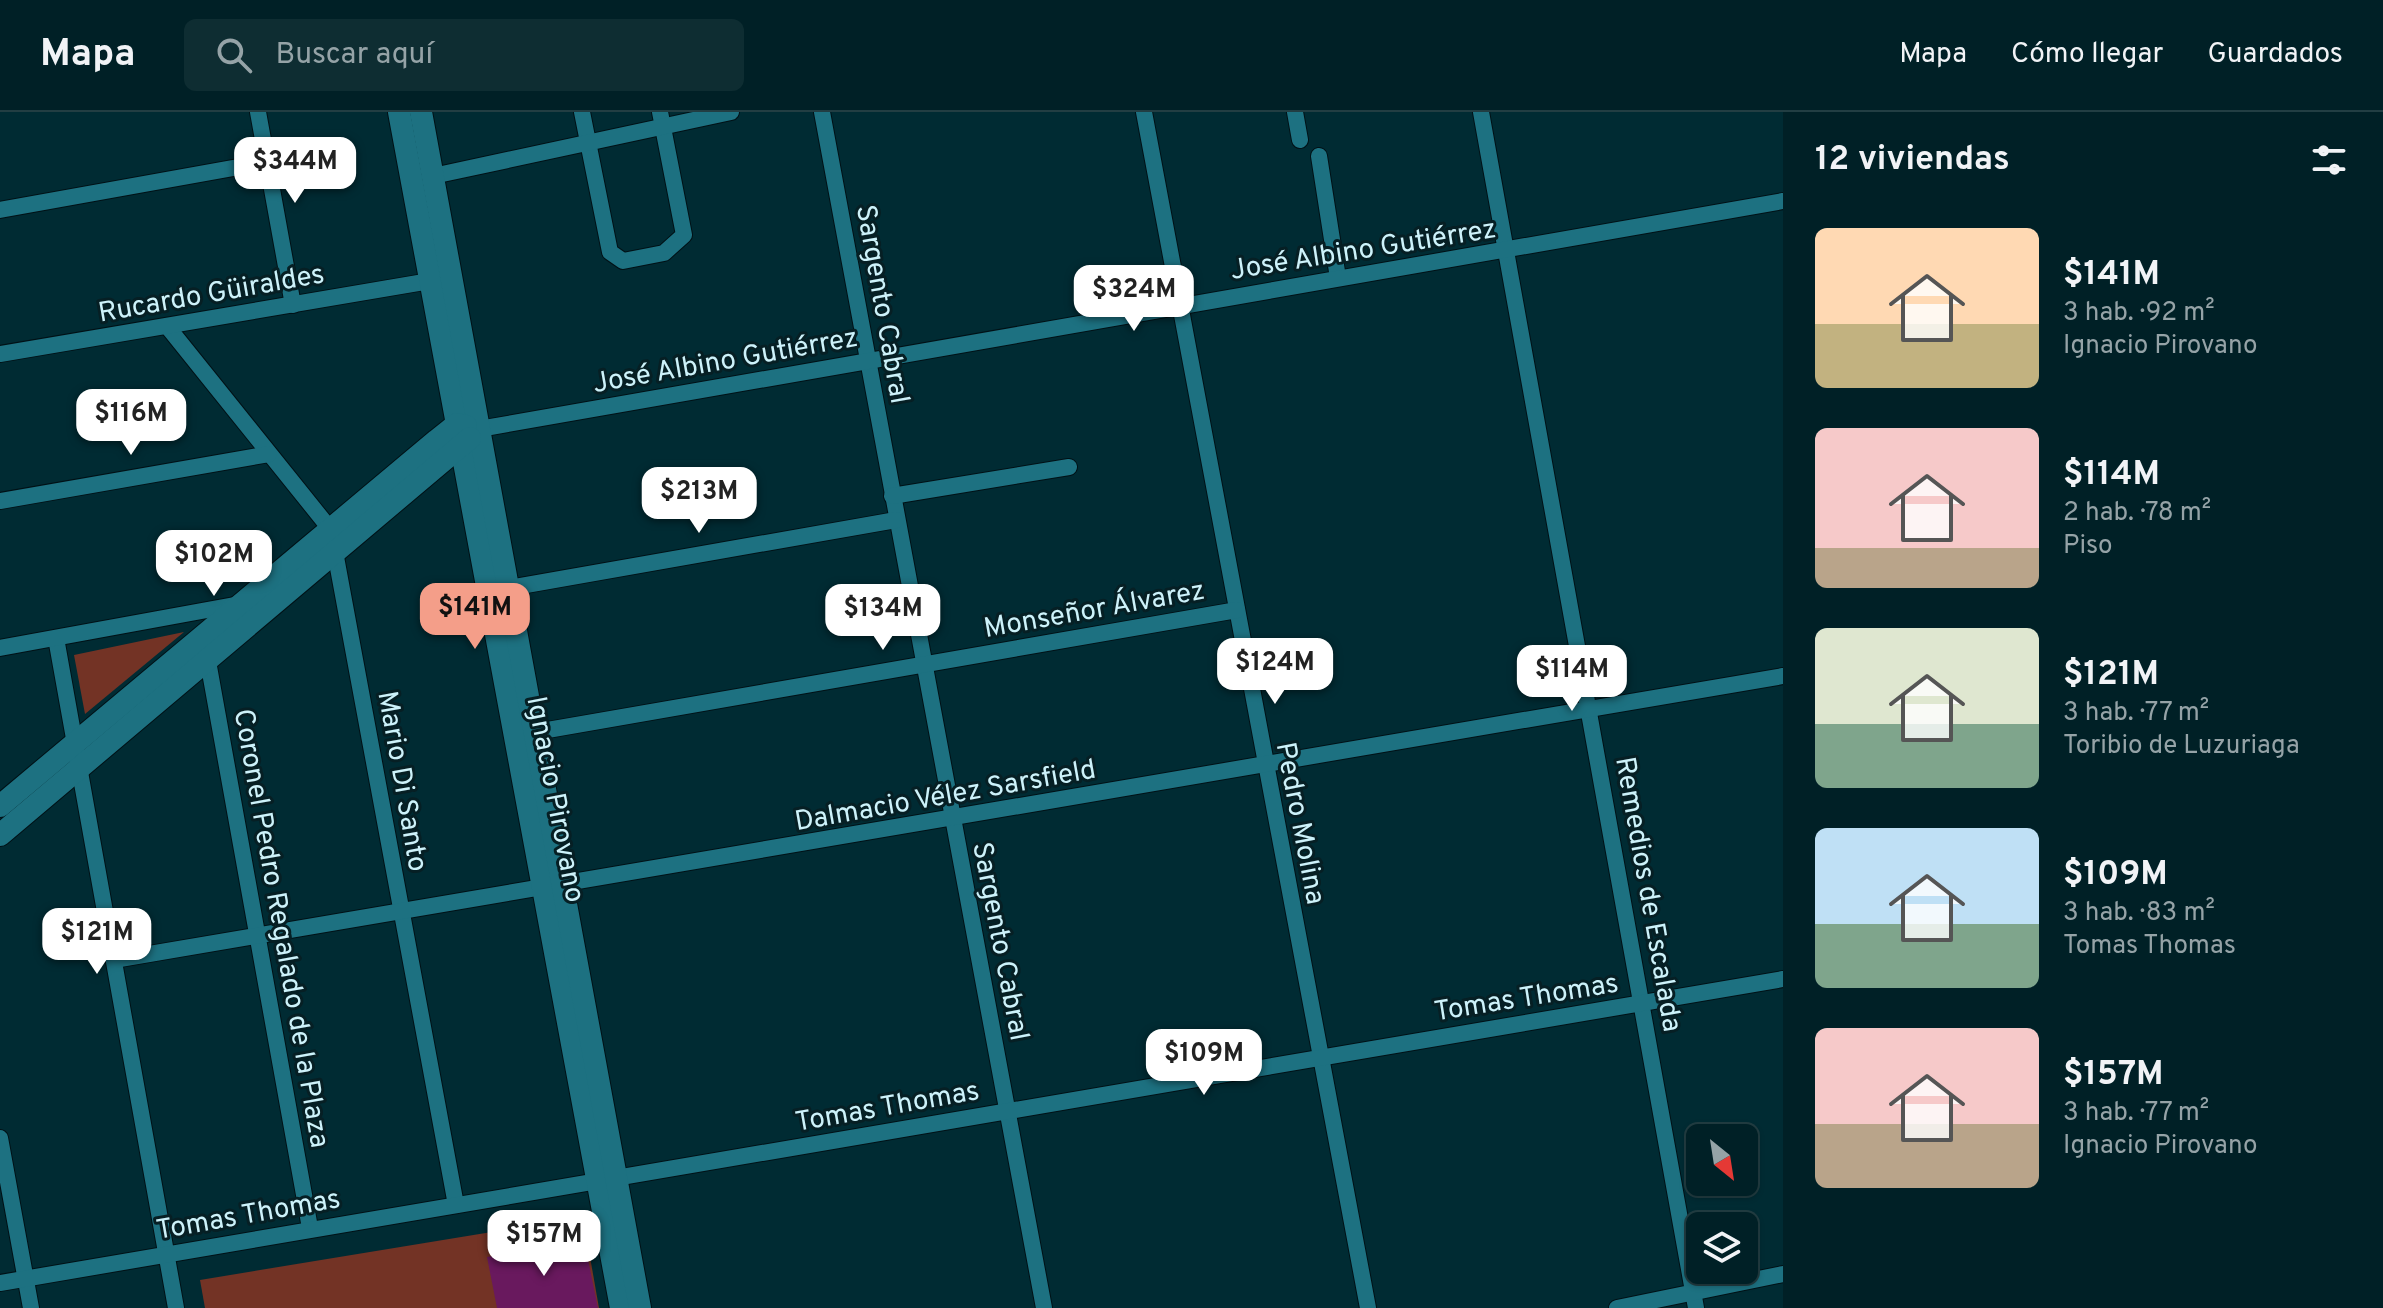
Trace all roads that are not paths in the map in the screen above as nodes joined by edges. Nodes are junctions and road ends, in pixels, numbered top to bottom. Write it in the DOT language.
graph roads {
  1 [pos="258,112"];
  2 [pos="399,112"];
  3 [pos="421,112"];
  4 [pos="582,112"];
  5 [pos="731,112"];
  6 [pos="822,112"];
  7 [pos="1144,112"];
  8 [pos="1295,112"];
  9 [pos="1481,112"];
  10 [pos="661,120"];
  11 [pos="1300,140"];
  12 [pos="589,143"];
  13 [pos="1319,156"];
  14 [pos="267,162"];
  15 [pos="433,176"];
  16 [pos="1783,201"];
  17 [pos="0,210"];
  18 [pos="1507,250"];
  19 [pos="1338,278"];
  20 [pos="438,279"];
  21 [pos="293,305"];
  22 [pos="1181,305"];
  23 [pos="167,326"];
  24 [pos="0,354"];
  25 [pos="868,360"];
  26 [pos="457,424"];
  27 [pos="479,429"];
  28 [pos="461,447"];
  29 [pos="269,454"];
  30 [pos="1069,467"];
  31 [pos="892,496"];
  32 [pos="0,501"];
  33 [pos="896,520"];
  34 [pos="331,530"];
  35 [pos="336,552"];
  36 [pos="509,588"];
  37 [pos="242,604"];
  38 [pos="1237,610"];
  39 [pos="203,637"];
  40 [pos="56,638"];
  41 [pos="0,648"];
  42 [pos="208,660"];
  43 [pos="923,665"];
  44 [pos="1783,676"];
  45 [pos="1591,710"];
  46 [pos="536,732"];
  47 [pos="75,743"];
  48 [pos="1265,765"];
  49 [pos="80,767"];
  50 [pos="0,806"];
  51 [pos="952,819"];
  52 [pos="0,835"];
  53 [pos="554,888"];
  54 [pos="402,913"];
  55 [pos="258,938"];
  56 [pos="114,960"];
  57 [pos="1783,979"];
  58 [pos="1642,1003"];
  59 [pos="1320,1056"];
  60 [pos="1008,1111"];
  61 [pos="0,1138"];
  62 [pos="608,1180"];
  63 [pos="456,1205"];
  64 [pos="310,1228"];
  65 [pos="167,1253"];
  66 [pos="1783,1274"];
  67 [pos="25,1278"];
  68 [pos="0,1283"];
  69 [pos="1695,1301"];
  70 [pos="31,1308"];
  71 [pos="176,1308"];
  72 [pos="621,1308"];
  73 [pos="640,1308"];
  74 [pos="1044,1308"];
  75 [pos="1368,1308"];
  76 [pos="1617,1308"];
  1 -- 14 [label="street"];
  2 -- 20 [label="street, Ignacio Pirovano"];
  3 -- 15 [label="street, Ignacio Pirovano"];
  4 -- 12 [label="street"];
  5 -- 10 [label="street"];
  6 -- 25 [label="street, Sargento Cabral"];
  7 -- 22 [label="street, Pedro Molina"];
  8 -- 11 [label="street"];
  9 -- 18 [label="street, Remedios de Escalada"];
  10 -- 12 [label="street"];
  10 -- 12 [label="street"];
  12 -- 15 [label="street"];
  13 -- 19 [label="street"];
  14 -- 17 [label="street"];
  14 -- 21 [label="street"];
  15 -- 20 [label="street, Ignacio Pirovano"];
  16 -- 18 [label="street, José Albino Gutiérrez"];
  18 -- 19 [label="street, José Albino Gutiérrez"];
  18 -- 45 [label="street, Remedios de Escalada"];
  19 -- 22 [label="street, José Albino Gutiérrez"];
  20 -- 21 [label="street, Rucardo Güiraldes"];
  20 -- 26 [label="street, Ignacio Pirovano"];
  20 -- 27 [label="street, Ignacio Pirovano"];
  21 -- 23 [label="street, Rucardo Güiraldes"];
  22 -- 25 [label="street, José Albino Gutiérrez"];
  22 -- 38 [label="street, Pedro Molina"];
  23 -- 24 [label="street, Rucardo Güiraldes"];
  23 -- 29 [label="street, Mario Di Santo"];
  25 -- 27 [label="street, José Albino Gutiérrez"];
  25 -- 31 [label="street, Sargento Cabral"];
  26 -- 27 [label="street"];
  26 -- 28 [label="street, Ignacio Pirovano"];
  26 -- 34 [label="street"];
  27 -- 28 [label="street"];
  27 -- 36 [label="street, Ignacio Pirovano"];
  28 -- 35 [label="street"];
  28 -- 53 [label="street, Ignacio Pirovano"];
  29 -- 32 [label="street"];
  29 -- 34 [label="street, Mario Di Santo"];
  30 -- 31 [label="street"];
  31 -- 33 [label="street, Sargento Cabral"];
  33 -- 36 [label="street"];
  33 -- 43 [label="street, Sargento Cabral"];
  34 -- 35 [label="street, Mario Di Santo"];
  34 -- 37 [label="street"];
  35 -- 42 [label="street"];
  35 -- 54 [label="street, Mario Di Santo"];
  36 -- 46 [label="street, Ignacio Pirovano"];
  37 -- 39 [label="street"];
  37 -- 40 [label="street"];
  38 -- 43 [label="street, Monseñor Álvarez"];
  38 -- 48 [label="street, Pedro Molina"];
  39 -- 42 [label="street, Coronel Pedro Regalado de la Plaza"];
  39 -- 47 [label="street"];
  40 -- 41 [label="street"];
  40 -- 47 [label="street"];
  42 -- 49 [label="street"];
  42 -- 55 [label="street, Coronel Pedro Regalado de la Plaza"];
  43 -- 46 [label="street, Monseñor Álvarez"];
  43 -- 51 [label="street, Sargento Cabral"];
  44 -- 45 [label="street, Dalmacio Vélez Sarsfield"];
  45 -- 48 [label="street, Dalmacio Vélez Sarsfield"];
  45 -- 58 [label="street, Remedios de Escalada"];
  46 -- 53 [label="street, Ignacio Pirovano"];
  47 -- 49 [label="street"];
  47 -- 50 [label="street"];
  48 -- 51 [label="street, Dalmacio Vélez Sarsfield"];
  48 -- 59 [label="street, Pedro Molina"];
  49 -- 52 [label="street"];
  49 -- 56 [label="street"];
  51 -- 53 [label="street, Dalmacio Vélez Sarsfield"];
  51 -- 60 [label="street, Sargento Cabral"];
  53 -- 54 [label="street, Dalmacio Vélez Sarsfield"];
  53 -- 62 [label="street, Ignacio Pirovano"];
  54 -- 55 [label="street, Dalmacio Vélez Sarsfield"];
  54 -- 63 [label="street, Mario Di Santo"];
  55 -- 56 [label="street, Dalmacio Vélez Sarsfield"];
  55 -- 64 [label="street, Coronel Pedro Regalado de la Plaza"];
  56 -- 65 [label="street"];
  57 -- 58 [label="street, Tomas Thomas"];
  58 -- 59 [label="street, Tomas Thomas"];
  58 -- 69 [label="street, Remedios de Escalada"];
  59 -- 60 [label="street, Tomas Thomas"];
  59 -- 75 [label="street, Pedro Molina"];
  60 -- 62 [label="street, Tomas Thomas"];
  60 -- 74 [label="street, Sargento Cabral"];
  61 -- 67 [label="street"];
  62 -- 63 [label="street, Tomas Thomas"];
  62 -- 72 [label="street, Ignacio Pirovano"];
  62 -- 73 [label="street, Ignacio Pirovano"];
  63 -- 64 [label="street, Tomas Thomas"];
  64 -- 65 [label="street, Tomas Thomas"];
  65 -- 67 [label="street, Tomas Thomas"];
  65 -- 71 [label="street"];
  66 -- 69 [label="street"];
  67 -- 68 [label="street, Tomas Thomas"];
  67 -- 70 [label="street"];
  69 -- 76 [label="street"];
}
